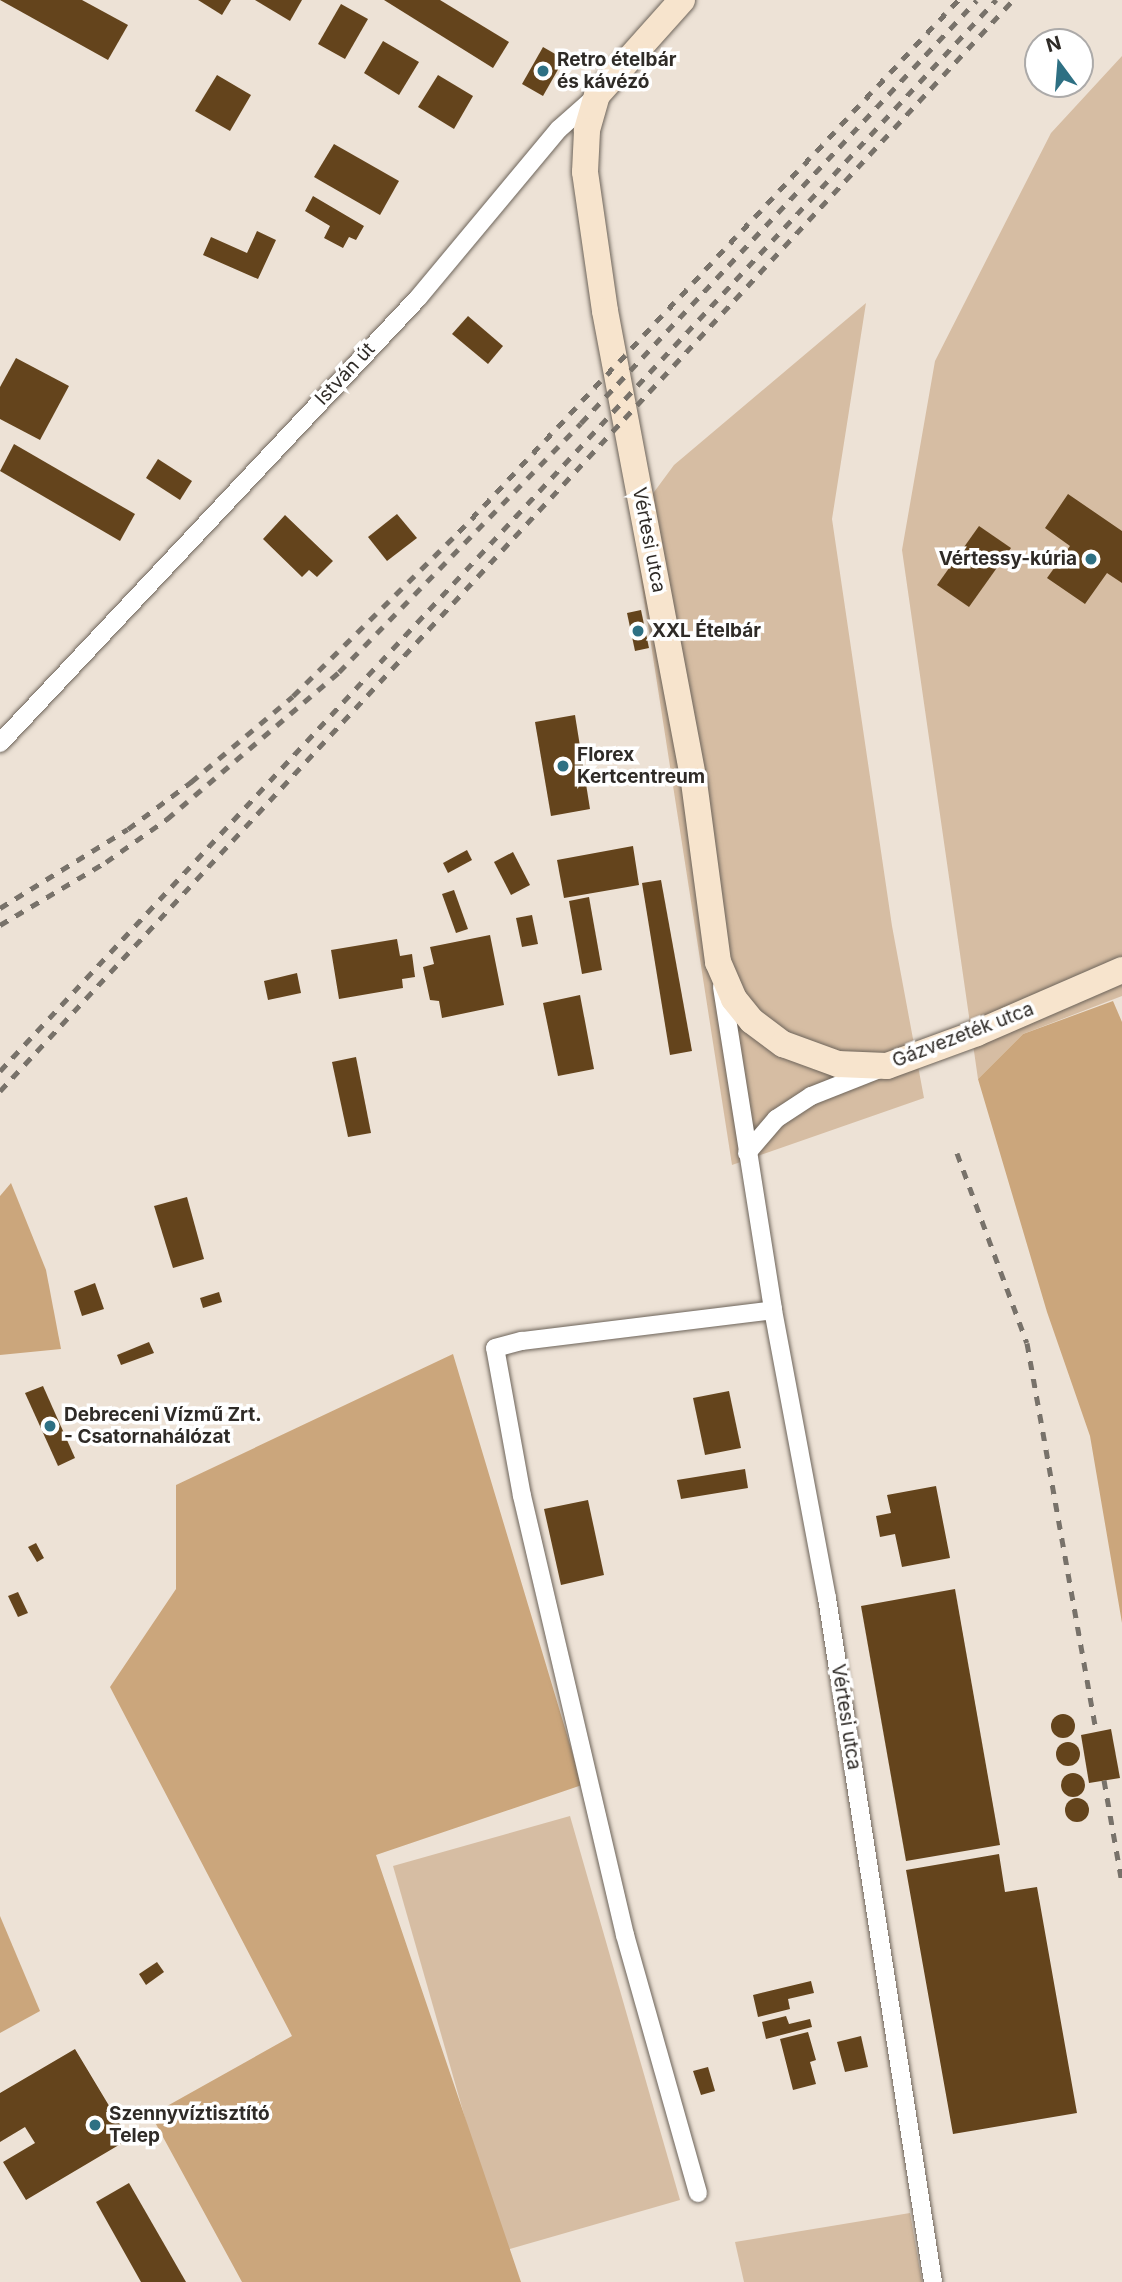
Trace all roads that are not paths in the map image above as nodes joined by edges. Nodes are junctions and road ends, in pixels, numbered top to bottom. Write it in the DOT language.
graph roads {
  1 [pos="682,0"];
  2 [pos="597,95"];
  3 [pos="0,743"];
  4 [pos="718,962"];
  5 [pos="1122,970"];
  6 [pos="887,1066"];
  7 [pos="747,1153"];
  8 [pos="773,1310"];
  9 [pos="698,2193"];
  10 [pos="933,2282"];
  1 -- 2 [label="street, István út"];
  2 -- 3 [label="street, István út"];
  2 -- 4 [label="street, Vértesi utca"];
  4 -- 6 [label="street, Gázvezeték utca"];
  4 -- 7 [label="street, Vértesi utca"];
  5 -- 6 [label="street, Gázvezeték utca"];
  6 -- 7 [label="street"];
  7 -- 8 [label="street, Vértesi utca"];
  8 -- 9 [label="street"];
  8 -- 10 [label="street, Vértesi utca"];
}
